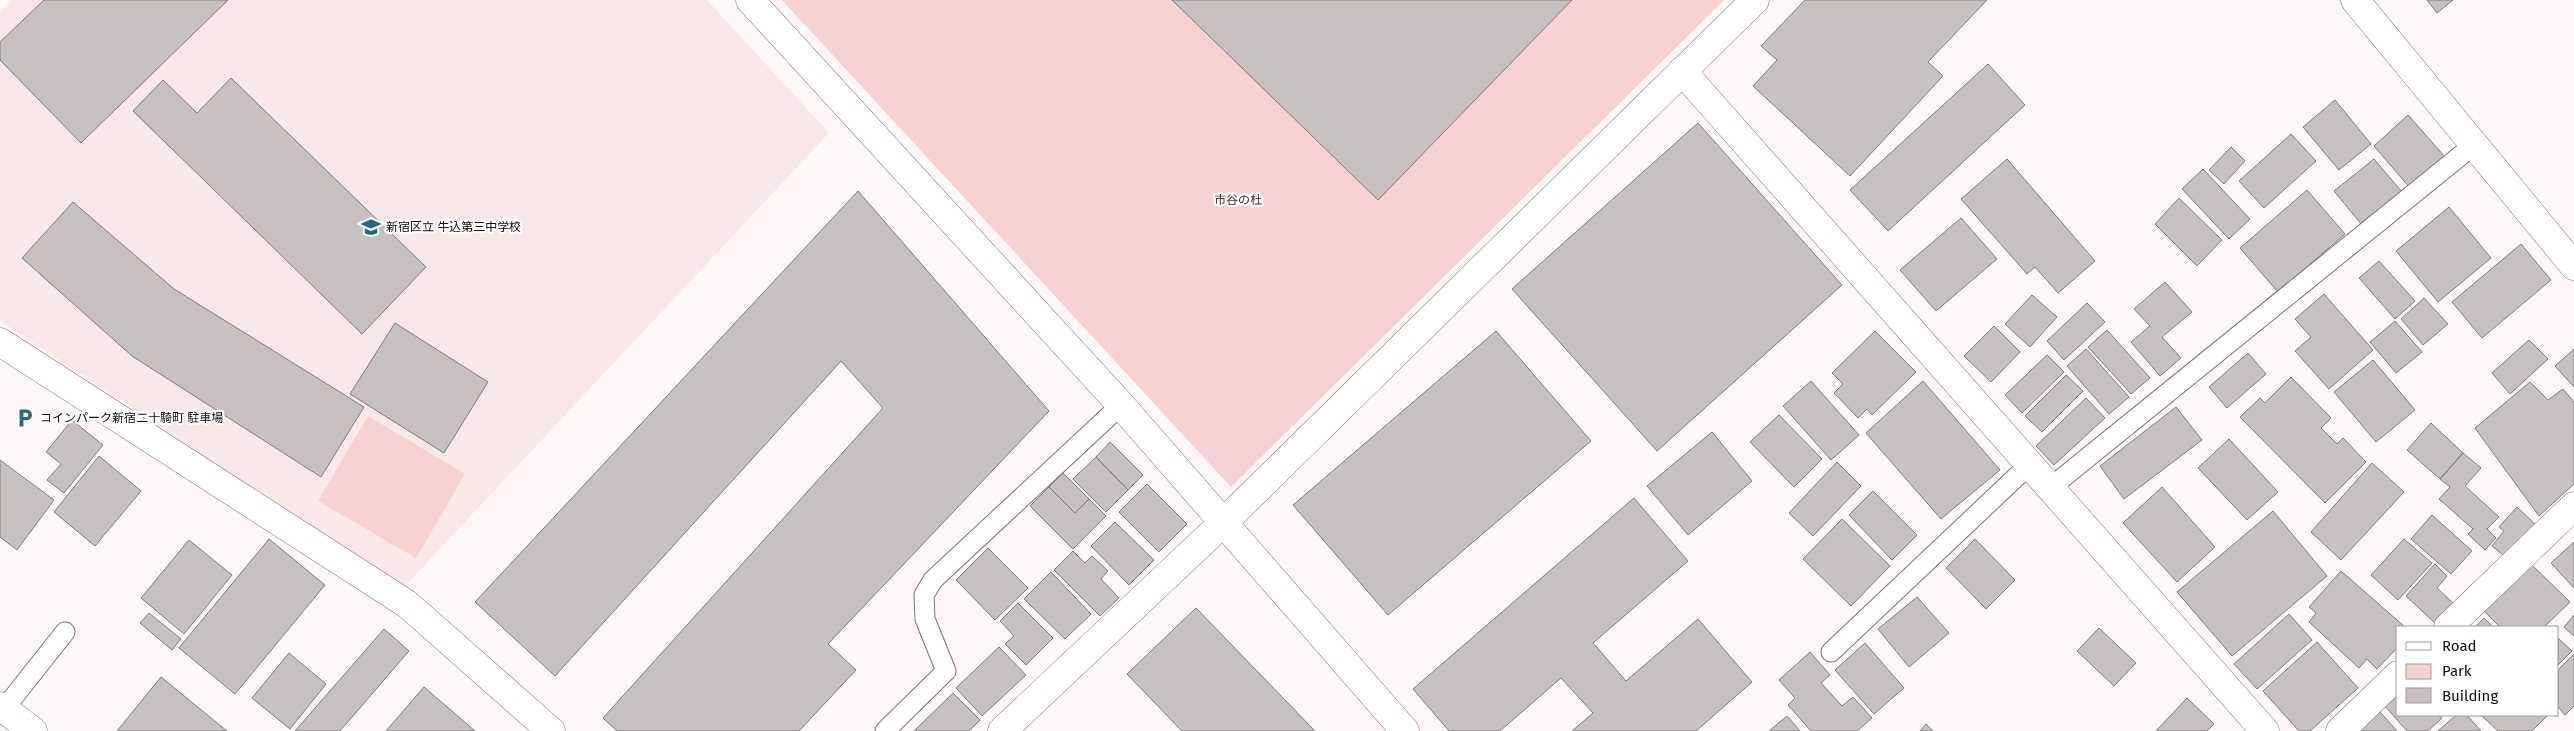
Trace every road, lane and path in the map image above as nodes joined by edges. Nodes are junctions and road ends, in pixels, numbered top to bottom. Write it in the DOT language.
graph roads {
  1 [pos="750,0"];
  2 [pos="1755,0"];
  3 [pos="2355,0"];
  4 [pos="1682,71"];
  5 [pos="2475,144"];
  6 [pos="2574,266"];
  7 [pos="0,342"];
  8 [pos="1121,405"];
  9 [pos="2029,465"];
  10 [pos="2050,488"];
  11 [pos="2574,506"];
  12 [pos="1225,522"];
  13 [pos="2449,626"];
  14 [pos="66,632"];
  15 [pos="1831,652"];
  16 [pos="2396,677"];
  17 [pos="2,708"];
  18 [pos="33,731"];
  19 [pos="550,731"];
  20 [pos="885,731"];
  21 [pos="1002,731"];
  22 [pos="1404,731"];
  23 [pos="2265,731"];
  24 [pos="2340,731"];
  1 -- 8 [label="street"];
  2 -- 4 [label="street"];
  3 -- 5 [label="street"];
  4 -- 9 [label="street"];
  4 -- 12 [label="street"];
  5 -- 6 [label="street"];
  5 -- 10 [label="lane"];
  7 -- 19 [label="street"];
  8 -- 12 [label="street"];
  8 -- 20 [label="lane"];
  9 -- 10 [label="street"];
  9 -- 15 [label="lane"];
  10 -- 23 [label="street"];
  11 -- 13 [label="street"];
  12 -- 21 [label="street"];
  12 -- 22 [label="street"];
  14 -- 17 [label="lane"];
  16 -- 24 [label="street"];
  17 -- 18 [label="street"];
}
